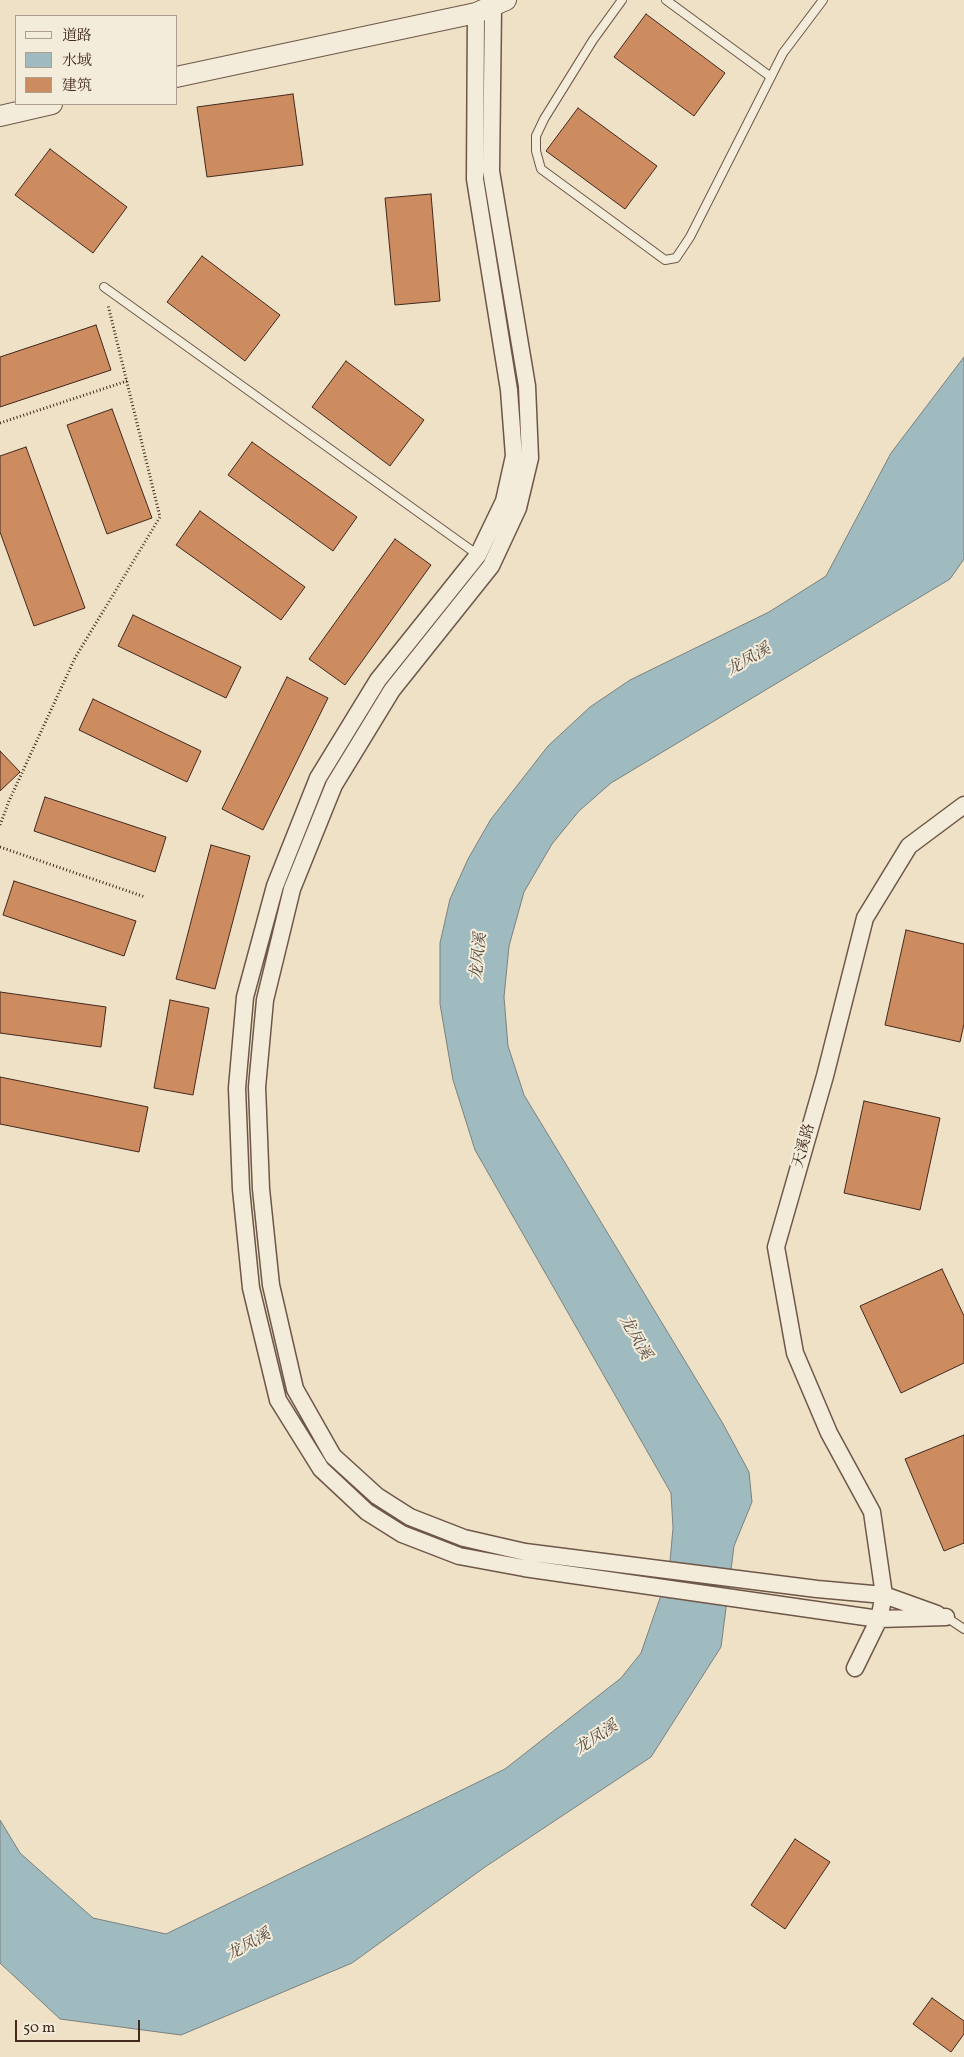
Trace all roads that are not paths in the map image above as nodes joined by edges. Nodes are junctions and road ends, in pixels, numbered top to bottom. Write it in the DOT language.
graph roads {
  1 [pos="622,0"];
  2 [pos="666,0"];
  3 [pos="822,0"];
  4 [pos="492,6"];
  5 [pos="178,77"];
  6 [pos="771,77"];
  7 [pos="48,105"];
  8 [pos="0,116"];
  9 [pos="104,287"];
  10 [pos="499,550"];
  11 [pos="478,555"];
  12 [pos="483,576"];
  13 [pos="964,805"];
  14 [pos="884,1596"];
  15 [pos="946,1617"];
  16 [pos="879,1619"];
  17 [pos="964,1629"];
  18 [pos="855,1668"];
  1 -- 6 [label="lane"];
  2 -- 6 [label="lane"];
  3 -- 6 [label="lane"];
  4 -- 5 [label="street"];
  4 -- 10 [label="street"];
  4 -- 11 [label="street"];
  7 -- 8 [label="street"];
  9 -- 11 [label="lane"];
  10 -- 11 [label="lane"];
  10 -- 12 [label="street"];
  11 -- 12 [label="lane"];
  11 -- 16 [label="street"];
  12 -- 14 [label="street"];
  13 -- 14 [label="street, 天溪路"];
  14 -- 15 [label="street"];
  14 -- 16 [label="street"];
  15 -- 16 [label="street"];
  15 -- 17 [label="lane"];
  16 -- 18 [label="street"];
}
